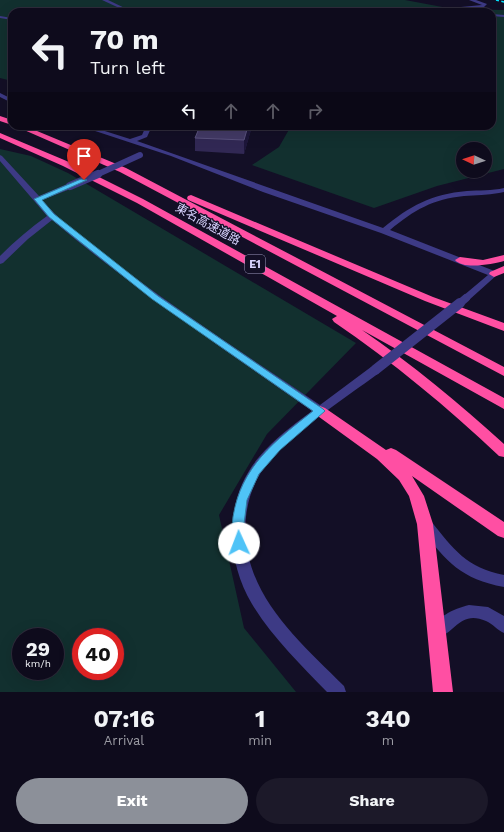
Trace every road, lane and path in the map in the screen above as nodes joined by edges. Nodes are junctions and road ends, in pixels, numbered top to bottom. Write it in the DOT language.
graph roads {
  1 [pos="104,0"];
  2 [pos="471,0"];
  3 [pos="124,8"];
  4 [pos="461,8"];
  5 [pos="28,130"];
  6 [pos="96,130"];
  7 [pos="147,130"];
  8 [pos="0,135"];
  9 [pos="131,141"];
  10 [pos="154,149"];
  11 [pos="0,157"];
  12 [pos="123,170"];
  13 [pos="504,190"];
  14 [pos="38,199"];
  15 [pos="52,216"];
  16 [pos="384,231"];
  17 [pos="504,258"];
  18 [pos="460,260"];
  19 [pos="0,261"];
  20 [pos="256,265"];
  21 [pos="504,269"];
  22 [pos="494,274"];
  23 [pos="504,327"];
  24 [pos="504,372"];
  25 [pos="504,404"];
  26 [pos="320,411"];
  27 [pos="504,452"];
  28 [pos="425,524"];
  29 [pos="504,531"];
  30 [pos="504,581"];
  31 [pos="504,626"];
  32 [pos="437,632"];
  33 [pos="338,692"];
  34 [pos="443,692"];
  1 -- 3 [label="street"];
  2 -- 4 [label="street"];
  5 -- 12 [label="highway, 東名高速道路 / E1"];
  6 -- 9 [label="street"];
  7 -- 9 [label="street"];
  8 -- 20 [label="highway, 東名高速道路 / E1"];
  9 -- 10 [label="street"];
  10 -- 14 [label="street, bridge"];
  10 -- 16 [label="street"];
  11 -- 14 [label="street"];
  12 -- 23 [label="highway"];
  12 -- 24 [label="highway, 東名高速道路 / E1"];
  13 -- 16 [label="street"];
  14 -- 15 [label="street"];
  15 -- 19 [label="street"];
  15 -- 26 [label="street"];
  16 -- 18 [label="street"];
  17 -- 18 [label="highway"];
  18 -- 22 [label="street"];
  20 -- 25 [label="highway, 東名高速道路 / E1"];
  20 -- 27 [label="highway"];
  21 -- 22 [label="highway"];
  22 -- 26 [label="street, bridge"];
  26 -- 28 [label="highway"];
  26 -- 29 [label="highway"];
  26 -- 33 [label="street"];
  28 -- 30 [label="street"];
  28 -- 32 [label="highway"];
  31 -- 32 [label="street"];
  32 -- 34 [label="highway"];
}
